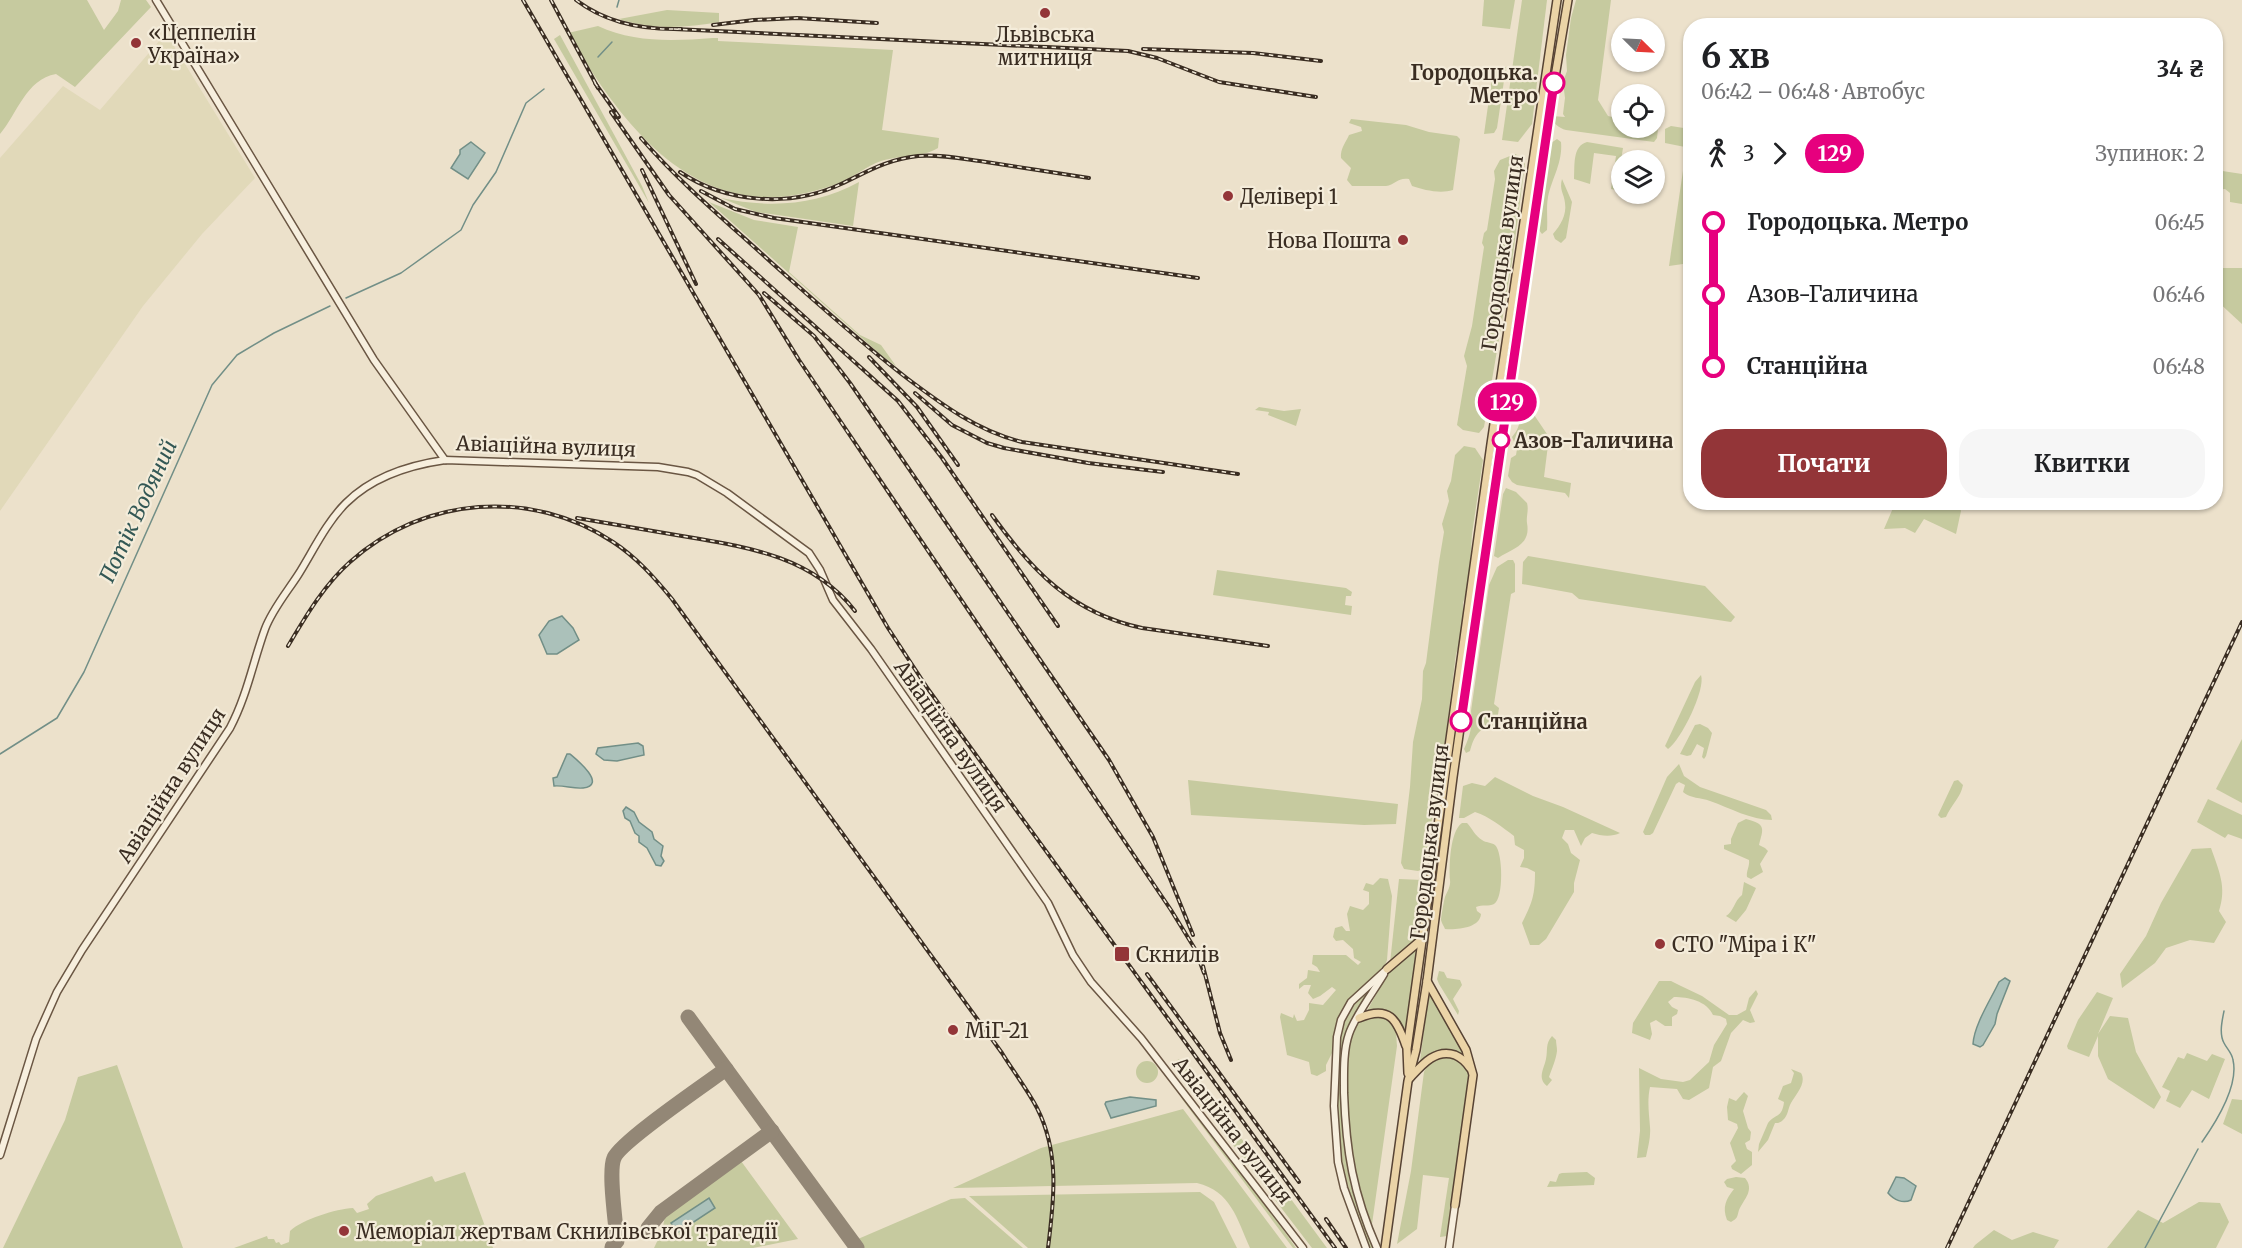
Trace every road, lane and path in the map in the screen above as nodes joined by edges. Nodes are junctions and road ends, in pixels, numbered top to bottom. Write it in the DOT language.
graph roads {
  1 [pos="156,0"];
  2 [pos="1557,0"];
  3 [pos="1568,0"];
  4 [pos="445,460"];
  5 [pos="1421,940"];
  6 [pos="1387,969"];
  7 [pos="1428,981"];
  8 [pos="1359,1017"];
  9 [pos="1407,1049"];
  10 [pos="1473,1075"];
  11 [pos="1408,1081"];
  12 [pos="0,1155"];
  13 [pos="1455,1205"];
  14 [pos="1303,1248"];
  15 [pos="1366,1248"];
  16 [pos="1377,1248"];
  17 [pos="1385,1248"];
  18 [pos="1449,1248"];
  1 -- 4 [label="street, Авіаційна вулиця"];
  2 -- 5 [label="main road, Городоцька вулиця"];
  3 -- 7 [label="main road, Городоцька вулиця"];
  4 -- 12 [label="street, Авіаційна вулиця"];
  4 -- 14 [label="street, Авіаційна вулиця"];
  5 -- 6 [label="main road"];
  5 -- 9 [label="main road, Городоцька вулиця"];
  6 -- 8 [label="street"];
  6 -- 15 [label="street"];
  7 -- 10 [label="main road"];
  7 -- 11 [label="main road, Городоцька вулиця"];
  8 -- 9 [label="main road"];
  8 -- 16 [label="street"];
  9 -- 11 [label="main road, Городоцька вулиця"];
  10 -- 11 [label="main road"];
  10 -- 13 [label="main road"];
  11 -- 17 [label="main road, Городоцька вулиця"];
  13 -- 18 [label="street"];
}
